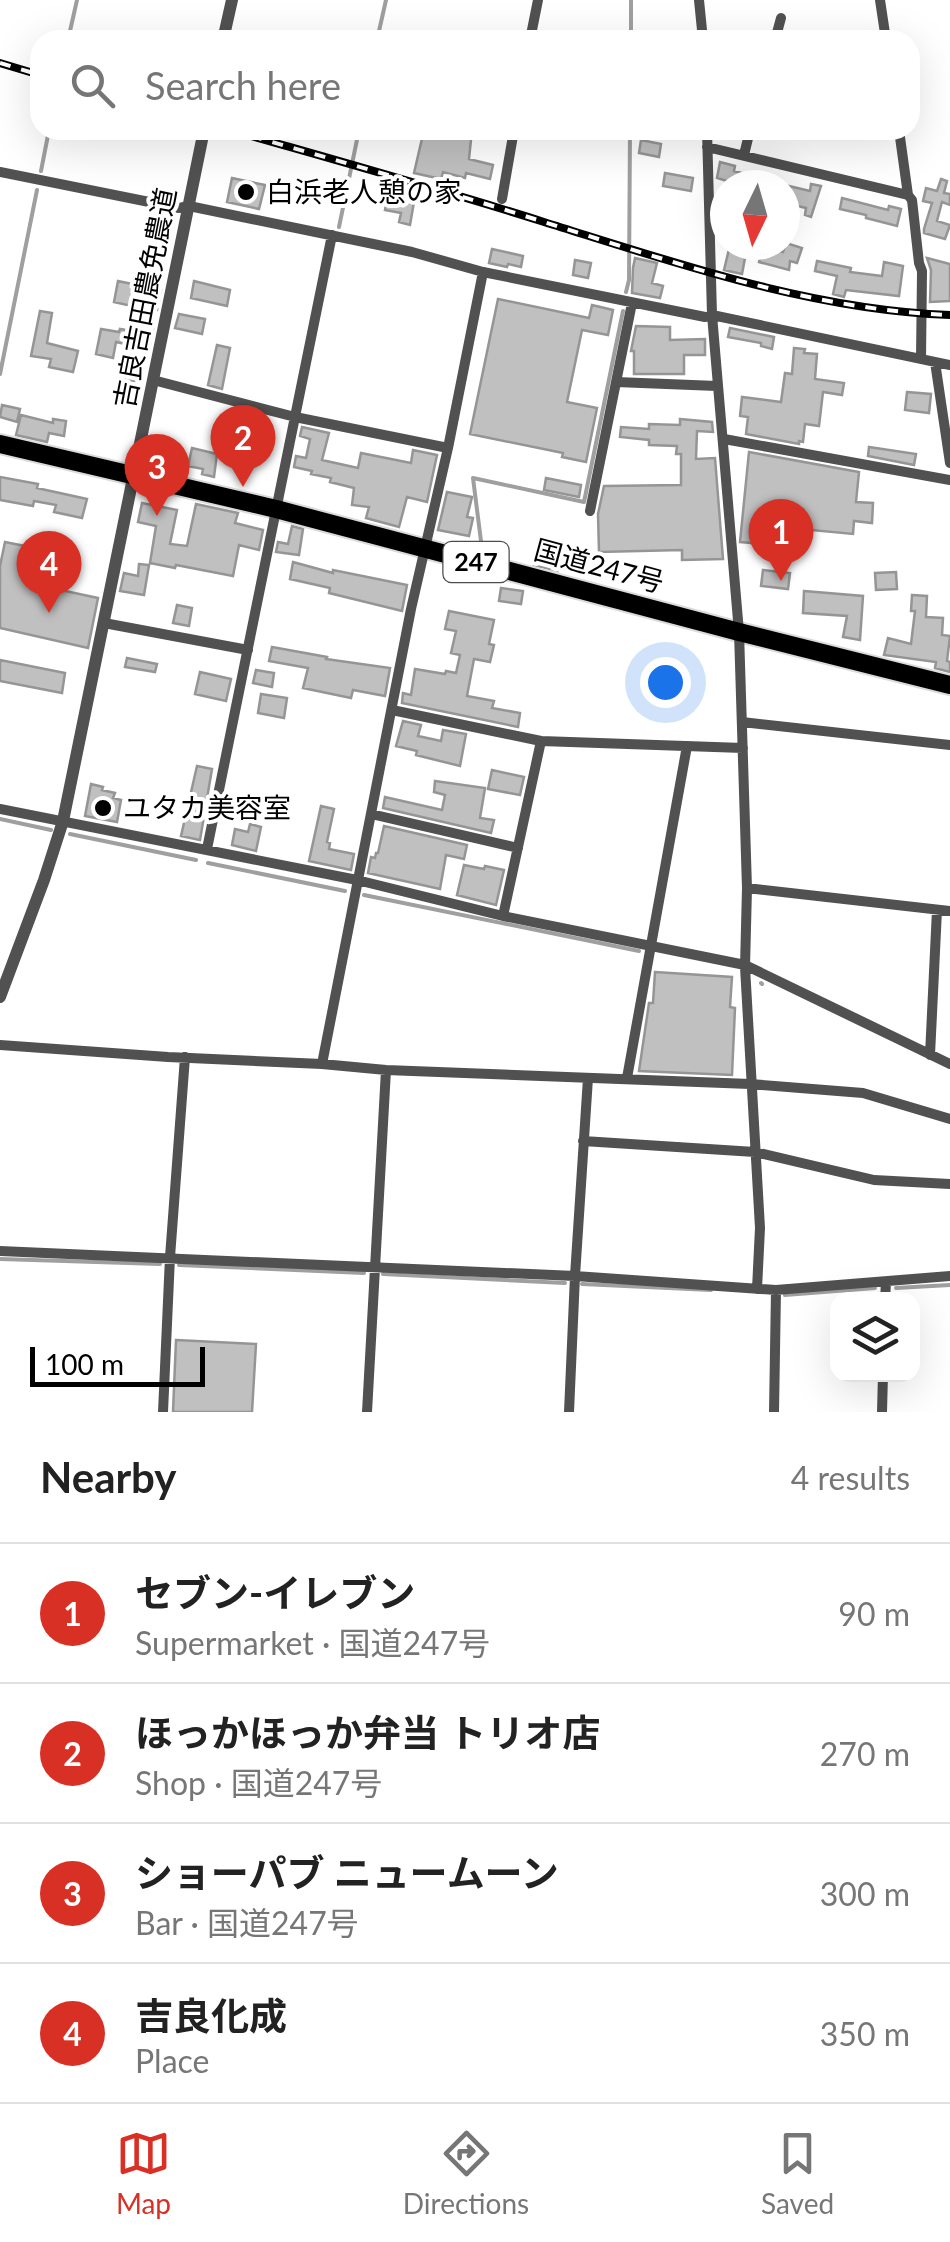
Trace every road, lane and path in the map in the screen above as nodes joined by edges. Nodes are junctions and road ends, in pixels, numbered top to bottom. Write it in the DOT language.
graph roads {
  1 [pos="232,0"];
  2 [pos="538,0"];
  3 [pos="698,0"];
  4 [pos="880,0"];
  5 [pos="781,18"];
  6 [pos="225,30"];
  7 [pos="532,30"];
  8 [pos="702,30"];
  9 [pos="778,30"];
  10 [pos="884,30"];
  11 [pos="202,140"];
  12 [pos="512,140"];
  13 [pos="706,140"];
  14 [pos="748,140"];
  15 [pos="900,140"];
  16 [pos="706,147"];
  17 [pos="744,156"];
  18 [pos="0,172"];
  19 [pos="908,194"];
  20 [pos="502,199"];
  21 [pos="189,206"];
  22 [pos="332,235"];
  23 [pos="484,272"];
  24 [pos="632,303"];
  25 [pos="712,316"];
  26 [pos="920,359"];
  27 [pos="935,362"];
  28 [pos="950,365"];
  29 [pos="154,380"];
  30 [pos="616,382"];
  31 [pos="717,386"];
  32 [pos="295,417"];
  33 [pos="724,439"];
  34 [pos="0,444"];
  35 [pos="448,448"];
  36 [pos="950,463"];
  37 [pos="135,476"];
  38 [pos="950,480"];
  39 [pos="276,509"];
  40 [pos="590,511"];
  41 [pos="424,548"];
  42 [pos="104,624"];
  43 [pos="739,632"];
  44 [pos="248,650"];
  45 [pos="950,685"];
  46 [pos="392,710"];
  47 [pos="742,722"];
  48 [pos="541,741"];
  49 [pos="950,745"];
  50 [pos="688,746"];
  51 [pos="743,748"];
  52 [pos="0,810"];
  53 [pos="371,814"];
  54 [pos="63,821"];
  55 [pos="518,848"];
  56 [pos="207,850"];
  57 [pos="357,880"];
  58 [pos="747,888"];
  59 [pos="936,910"];
  60 [pos="950,911"];
  61 [pos="502,916"];
  62 [pos="650,946"];
  63 [pos="744,965"];
  64 [pos="0,997"];
  65 [pos="0,1045"];
  66 [pos="930,1055"];
  67 [pos="186,1057"];
  68 [pos="322,1064"];
  69 [pos="950,1064"];
  70 [pos="386,1070"];
  71 [pos="588,1078"];
  72 [pos="628,1078"];
  73 [pos="750,1084"];
  74 [pos="950,1119"];
  75 [pos="583,1141"];
  76 [pos="755,1152"];
  77 [pos="950,1184"];
  78 [pos="0,1250"];
  79 [pos="170,1257"];
  80 [pos="374,1267"];
  81 [pos="575,1276"];
  82 [pos="950,1276"];
  83 [pos="886,1282"];
  84 [pos="757,1288"];
  85 [pos="776,1290"];
  86 [pos="885,1292"];
  87 [pos="883,1382"];
  88 [pos="163,1412"];
  89 [pos="367,1412"];
  90 [pos="568,1412"];
  91 [pos="774,1412"];
  92 [pos="882,1412"];
  1 -- 6 [label="street"];
  2 -- 7 [label="street"];
  3 -- 8 [label="street"];
  4 -- 10 [label="street"];
  5 -- 9 [label="street"];
  11 -- 21 [label="street"];
  12 -- 20 [label="street"];
  13 -- 16 [label="street"];
  14 -- 17 [label="street"];
  15 -- 19 [label="street"];
  16 -- 17 [label="street"];
  16 -- 25 [label="street"];
  17 -- 19 [label="street"];
  18 -- 21 [label="street"];
  19 -- 26 [label="street"];
  21 -- 22 [label="street"];
  21 -- 29 [label="street, 吉良吉田農免農道"];
  22 -- 23 [label="street"];
  22 -- 32 [label="street"];
  23 -- 24 [label="street"];
  23 -- 35 [label="street"];
  24 -- 25 [label="street"];
  24 -- 30 [label="street"];
  25 -- 26 [label="street"];
  25 -- 31 [label="street"];
  26 -- 27 [label="street"];
  27 -- 28 [label="street"];
  27 -- 36 [label="street"];
  29 -- 32 [label="street"];
  29 -- 37 [label="street, 吉良吉田農免農道"];
  30 -- 31 [label="street"];
  30 -- 40 [label="street"];
  31 -- 33 [label="street"];
  32 -- 35 [label="street"];
  32 -- 39 [label="street"];
  33 -- 38 [label="street"];
  33 -- 43 [label="street"];
  34 -- 37 [label="highway, 国道247号 / 247"];
  35 -- 41 [label="street"];
  37 -- 39 [label="highway, 国道247号 / 247"];
  37 -- 42 [label="street, 吉良吉田農免農道"];
  39 -- 41 [label="highway, 国道247号 / 247"];
  39 -- 44 [label="street"];
  41 -- 43 [label="highway, 国道247号 / 247"];
  41 -- 46 [label="street"];
  42 -- 44 [label="street"];
  42 -- 54 [label="street, 吉良吉田農免農道"];
  43 -- 45 [label="highway, 国道247号 / 247"];
  43 -- 47 [label="street"];
  44 -- 56 [label="street"];
  46 -- 48 [label="street"];
  46 -- 53 [label="street"];
  47 -- 49 [label="street"];
  47 -- 51 [label="street"];
  48 -- 50 [label="street"];
  48 -- 55 [label="street"];
  50 -- 51 [label="street"];
  50 -- 62 [label="street"];
  51 -- 58 [label="street"];
  52 -- 54 [label="street"];
  53 -- 55 [label="street"];
  53 -- 57 [label="street"];
  54 -- 56 [label="street"];
  54 -- 64 [label="street, 吉良吉田農免農道"];
  55 -- 61 [label="street"];
  56 -- 57 [label="street"];
  57 -- 61 [label="street"];
  57 -- 68 [label="street"];
  58 -- 59 [label="street"];
  58 -- 63 [label="street"];
  59 -- 60 [label="street"];
  59 -- 66 [label="street"];
  61 -- 62 [label="street"];
  62 -- 63 [label="street"];
  62 -- 72 [label="street"];
  63 -- 66 [label="street"];
  63 -- 73 [label="street"];
  65 -- 67 [label="street"];
  66 -- 69 [label="street"];
  67 -- 68 [label="street"];
  67 -- 79 [label="street"];
  68 -- 70 [label="street"];
  70 -- 71 [label="street"];
  70 -- 80 [label="street"];
  71 -- 72 [label="street"];
  71 -- 75 [label="street"];
  72 -- 73 [label="street"];
  73 -- 74 [label="street"];
  73 -- 76 [label="street"];
  75 -- 76 [label="street"];
  75 -- 81 [label="street"];
  76 -- 77 [label="street"];
  76 -- 84 [label="street"];
  78 -- 79 [label="street"];
  79 -- 80 [label="street"];
  79 -- 88 [label="street"];
  80 -- 81 [label="street"];
  80 -- 89 [label="street"];
  81 -- 84 [label="street"];
  81 -- 90 [label="street"];
  82 -- 83 [label="street"];
  83 -- 85 [label="street"];
  83 -- 86 [label="street"];
  84 -- 85 [label="street"];
  85 -- 91 [label="street"];
  87 -- 92 [label="street"];
}
